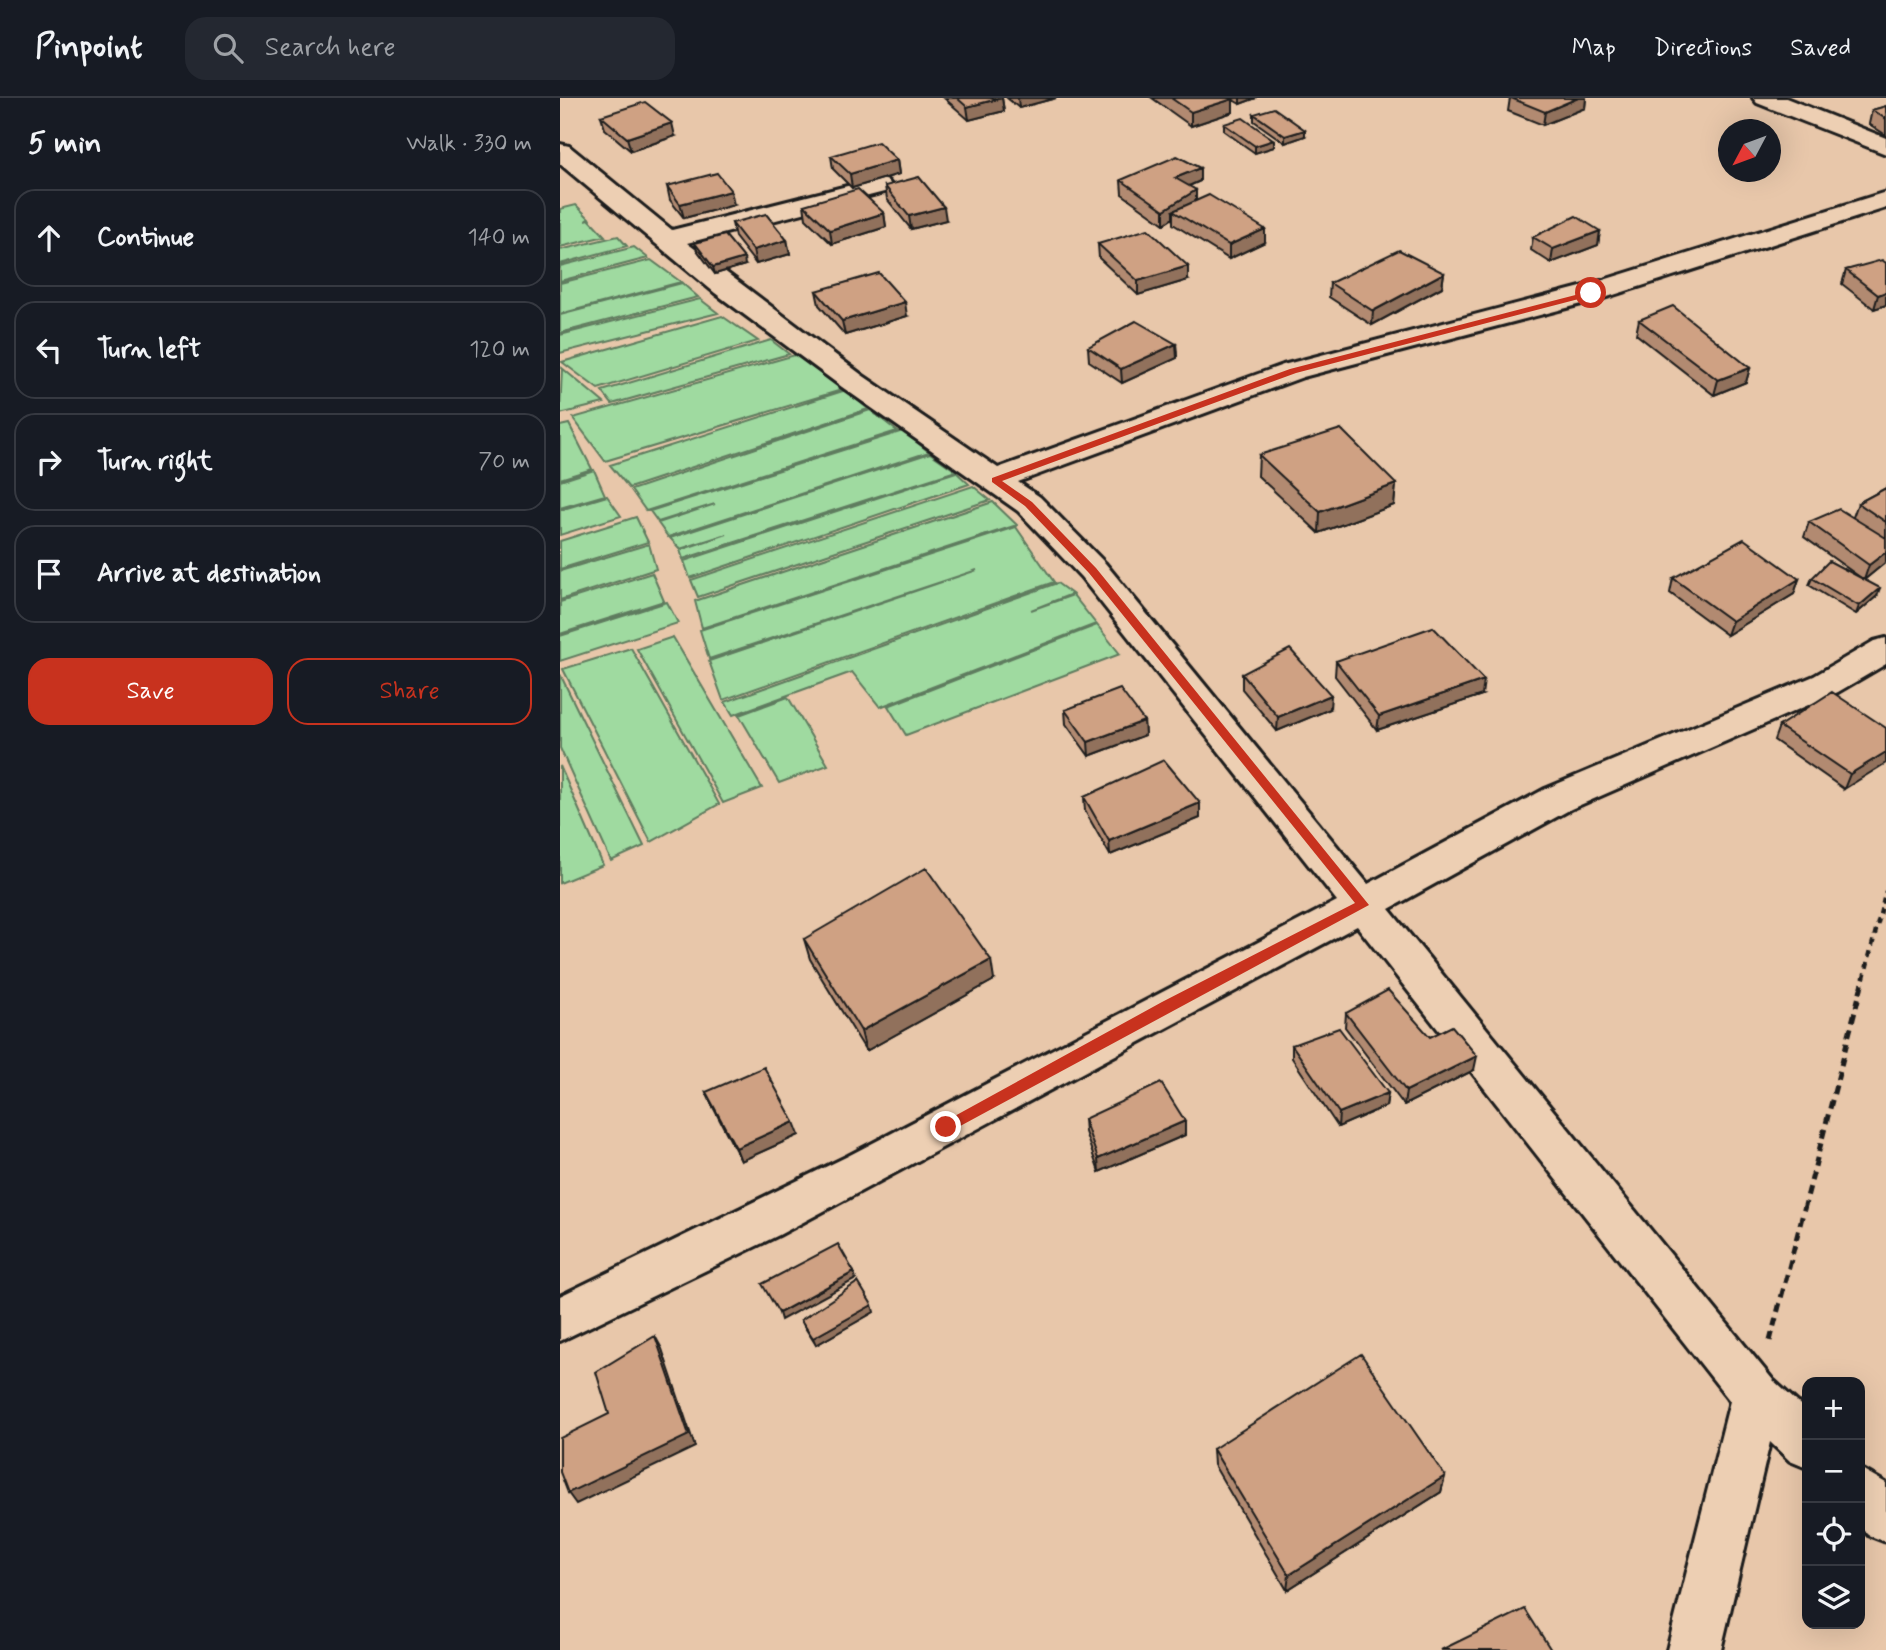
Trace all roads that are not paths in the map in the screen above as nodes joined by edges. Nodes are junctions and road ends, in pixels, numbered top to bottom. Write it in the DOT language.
graph roads {
  1 [pos="1765,98"];
  2 [pos="1886,147"];
  3 [pos="560,151"];
  4 [pos="878,186"];
  5 [pos="1886,200"];
  6 [pos="666,240"];
  7 [pos="995,480"];
  8 [pos="1886,649"];
  9 [pos="1363,905"];
  10 [pos="560,1319"];
  11 [pos="1756,1396"];
  12 [pos="1803,1440"];
  13 [pos="1865,1498"];
  14 [pos="1886,1517"];
  15 [pos="1694,1650"];
  1 -- 2 [label="street"];
  3 -- 6 [label="street"];
  4 -- 6 [label="street"];
  5 -- 7 [label="street"];
  6 -- 7 [label="street"];
  7 -- 9 [label="street"];
  8 -- 9 [label="street"];
  9 -- 10 [label="street"];
  9 -- 11 [label="street"];
  11 -- 12 [label="street"];
  11 -- 15 [label="street"];
  13 -- 14 [label="street"];
}
